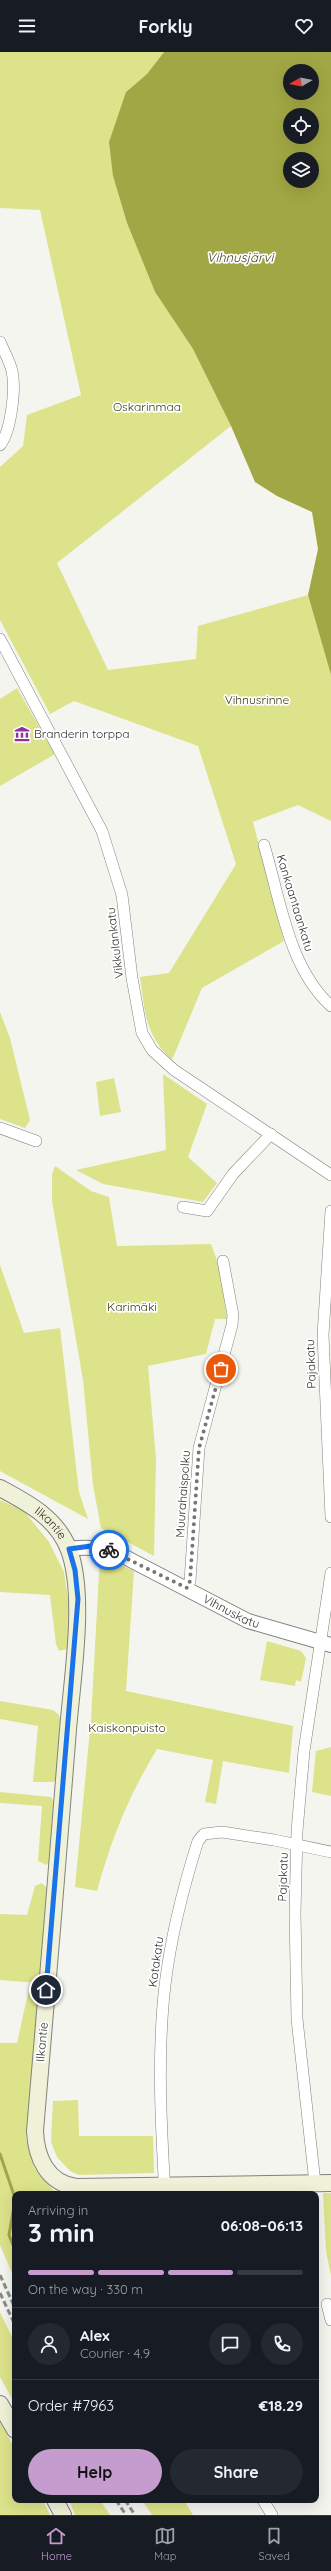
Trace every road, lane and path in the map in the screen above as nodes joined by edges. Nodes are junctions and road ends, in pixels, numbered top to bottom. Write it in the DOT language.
graph roads {
  1 [pos="0,342"];
  2 [pos="0,445"];
  3 [pos="0,639"];
  4 [pos="264,845"];
  5 [pos="331,1006"];
  6 [pos="0,1128"];
  7 [pos="271,1134"];
  8 [pos="36,1141"];
  9 [pos="331,1175"];
  10 [pos="183,1207"];
  11 [pos="331,1210"];
  12 [pos="224,1261"];
  13 [pos="0,1488"];
  14 [pos="331,1517"];
  15 [pos="69,1549"];
  16 [pos="331,1573"];
  17 [pos="187,1588"];
  18 [pos="326,1643"];
  19 [pos="297,1845"];
  20 [pos="331,1852"];
  21 [pos="323,2183"];
  22 [pos="165,2190"];
  23 [pos="327,2304"];
  24 [pos="331,2320"];
  25 [pos="0,2404"];
  26 [pos="12,2425"];
  27 [pos="57,2503"];
  28 [pos="265,2503"];
  29 [pos="63,2515"];
  30 [pos="272,2515"];
  1 -- 2 [label="street"];
  3 -- 7 [label="street, Vikkulankatu"];
  4 -- 5 [label="street, Kankaantaankatu"];
  6 -- 8 [label="street"];
  7 -- 9 [label="street, Vikkulankatu"];
  7 -- 10 [label="street"];
  11 -- 14 [label="street, Pajakatu"];
  12 -- 17 [label="street, Muurahaispolku"];
  13 -- 15 [label="main road, Ilkantie"];
  15 -- 17 [label="street, Vihnuskatu"];
  15 -- 22 [label="main road, Ilkantie"];
  16 -- 18 [label="street, Pajakatu"];
  17 -- 18 [label="street, Vihnuskatu"];
  18 -- 19 [label="street, Pajakatu"];
  19 -- 20 [label="street, Kotakatu"];
  19 -- 21 [label="street, Pajakatu"];
  19 -- 22 [label="street, Kotakatu"];
  21 -- 22 [label="main road, Ilkantie"];
  23 -- 24 [label="street"];
  25 -- 26 [label="main road"];
  27 -- 29 [label="main road"];
  28 -- 30 [label="street"];
}
